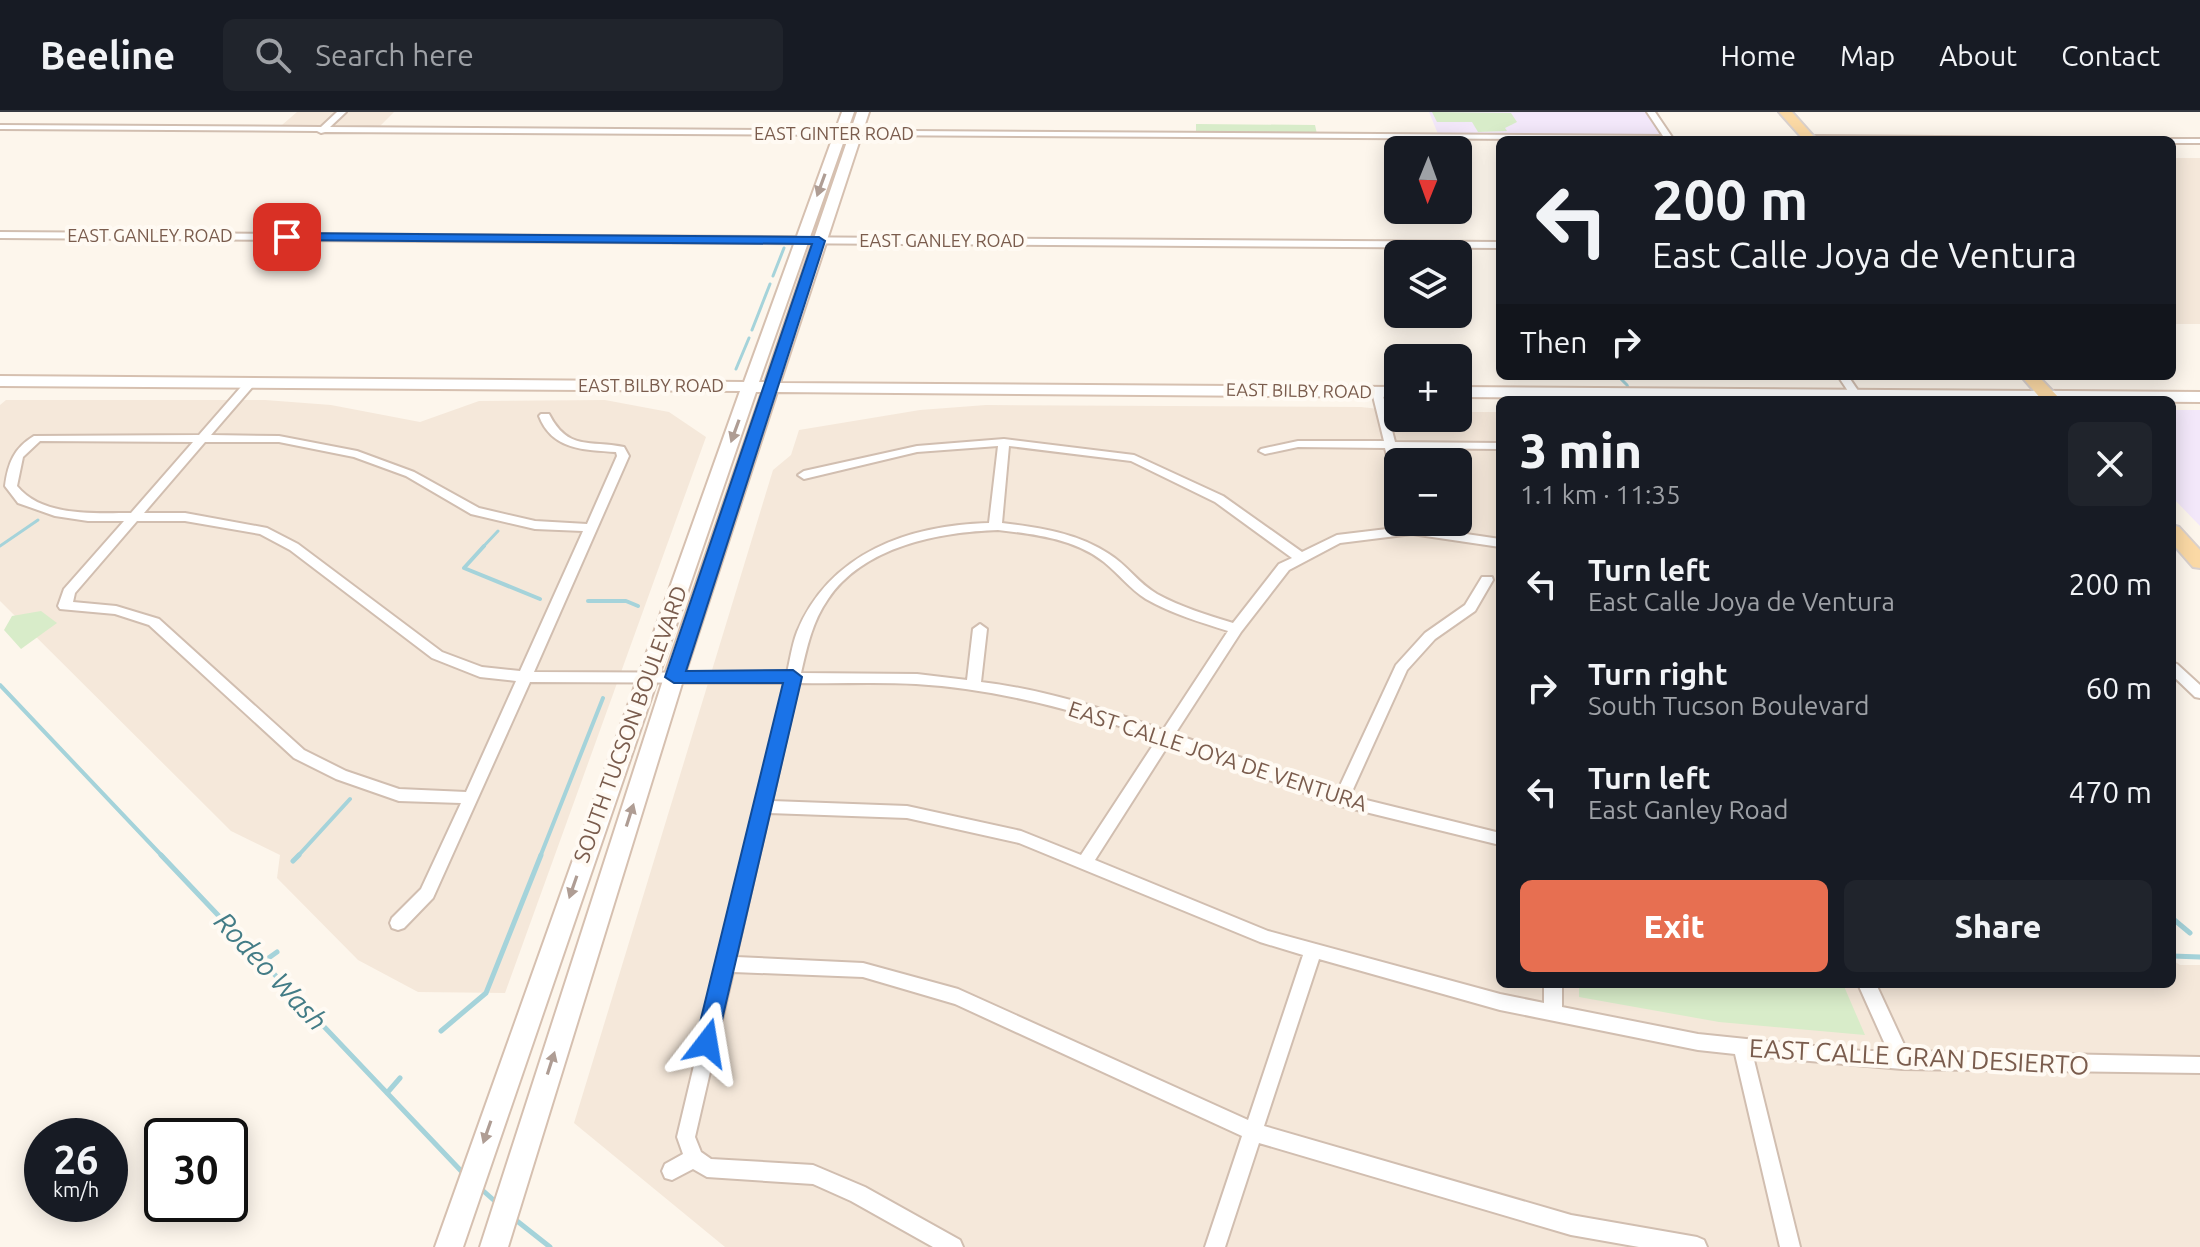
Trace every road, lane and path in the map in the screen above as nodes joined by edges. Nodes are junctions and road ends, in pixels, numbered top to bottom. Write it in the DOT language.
graph roads {
  1 [pos="342,112"];
  2 [pos="848,112"];
  3 [pos="863,112"];
  4 [pos="1651,112"];
  5 [pos="1785,112"];
  6 [pos="0,127"];
  7 [pos="321,131"];
  8 [pos="847,134"];
  9 [pos="1668,136"];
  10 [pos="1807,136"];
  11 [pos="1496,138"];
  12 [pos="2176,141"];
  13 [pos="2200,141"];
  14 [pos="0,235"];
  15 [pos="810,241"];
  16 [pos="1496,245"];
  17 [pos="1846,380"];
  18 [pos="2033,380"];
  19 [pos="0,381"];
  20 [pos="251,382"];
  21 [pos="761,386"];
  22 [pos="1377,392"];
  23 [pos="1384,392"];
  24 [pos="1472,392"];
  25 [pos="1856,395"];
  26 [pos="1921,396"];
  27 [pos="2048,396"];
  28 [pos="2176,397"];
  29 [pos="2200,397"];
  30 [pos="545,416"];
  31 [pos="203,438"];
  32 [pos="1004,442"];
  33 [pos="1390,445"];
  34 [pos="1146,446"];
  35 [pos="1496,446"];
  36 [pos="1391,448"];
  37 [pos="1265,451"];
  38 [pos="1134,458"];
  39 [pos="804,475"];
  40 [pos="137,514"];
  41 [pos="995,527"];
  42 [pos="591,528"];
  43 [pos="1384,531"];
  44 [pos="2176,535"];
  45 [pos="1463,536"];
  46 [pos="1496,542"];
  47 [pos="1301,558"];
  48 [pos="2200,562"];
  49 [pos="1487,580"];
  50 [pos="980,629"];
  51 [pos="1236,629"];
  52 [pos="2176,671"];
  53 [pos="526,677"];
  54 [pos="646,677"];
  55 [pos="674,677"];
  56 [pos="793,677"];
  57 [pos="973,686"];
  58 [pos="2200,693"];
  59 [pos="1168,738"];
  60 [pos="471,798"];
  61 [pos="1341,800"];
  62 [pos="763,807"];
  63 [pos="1496,838"];
  64 [pos="1085,862"];
  65 [pos="398,923"];
  66 [pos="1313,951"];
  67 [pos="726,964"];
  68 [pos="1553,988"];
  69 [pos="1869,988"];
  70 [pos="1553,1013"];
  71 [pos="1743,1050"];
  72 [pos="1902,1061"];
  73 [pos="2200,1065"];
  74 [pos="1253,1132"];
  75 [pos="694,1158"];
  76 [pos="672,1171"];
  77 [pos="495,1243"];
  78 [pos="449,1247"];
  79 [pos="953,1247"];
  80 [pos="1215,1247"];
  81 [pos="1697,1247"];
  82 [pos="1790,1247"];
  1 -- 7 [label="street"];
  2 -- 8 [label="main road, SOUTH TUCSON BOULEVARD"];
  3 -- 8 [label="main road, SOUTH TUCSON BOULEVARD"];
  4 -- 9 [label="street"];
  5 -- 10 [label="main road"];
  6 -- 7 [label="street, EAST GINTER ROAD"];
  7 -- 8 [label="street, EAST GINTER ROAD"];
  8 -- 11 [label="street, EAST GINTER ROAD"];
  8 -- 15 [label="main road, SOUTH TUCSON BOULEVARD"];
  12 -- 13 [label="street"];
  14 -- 15 [label="street, EAST GANLEY ROAD"];
  15 -- 16 [label="street, EAST GANLEY ROAD"];
  15 -- 21 [label="main road, SOUTH TUCSON BOULEVARD"];
  17 -- 25 [label="street"];
  18 -- 27 [label="main road"];
  19 -- 20 [label="main road, EAST BILBY ROAD"];
  20 -- 21 [label="main road, EAST BILBY ROAD"];
  20 -- 31 [label="street"];
  21 -- 22 [label="main road, EAST BILBY ROAD"];
  21 -- 54 [label="main road, SOUTH TUCSON BOULEVARD, one-way"];
  21 -- 55 [label="main road, SOUTH TUCSON BOULEVARD"];
  22 -- 23 [label="main road, EAST BILBY ROAD"];
  22 -- 33 [label="street"];
  24 -- 25 [label="main road"];
  25 -- 26 [label="main road"];
  28 -- 29 [label="main road"];
  30 -- 42 [label="street"];
  31 -- 40 [label="street"];
  31 -- 40 [label="street, EAST CALLE JOYA DE VENTURA"];
  31 -- 42 [label="street"];
  32 -- 38 [label="street"];
  32 -- 39 [label="street"];
  32 -- 41 [label="street"];
  33 -- 35 [label="street"];
  33 -- 36 [label="street"];
  33 -- 37 [label="street"];
  34 -- 38 [label="street"];
  38 -- 47 [label="street"];
  40 -- 53 [label="street, EAST CALLE JOYA DE VENTURA"];
  40 -- 60 [label="street"];
  41 -- 51 [label="street"];
  41 -- 56 [label="street"];
  42 -- 53 [label="street"];
  43 -- 47 [label="street"];
  44 -- 48 [label="main road"];
  45 -- 46 [label="street"];
  47 -- 51 [label="street"];
  49 -- 61 [label="street"];
  50 -- 57 [label="street"];
  51 -- 59 [label="street"];
  52 -- 58 [label="street"];
  53 -- 54 [label="street, EAST CALLE JOYA DE VENTURA"];
  53 -- 60 [label="street"];
  54 -- 55 [label="street, EAST CALLE JOYA DE VENTURA"];
  54 -- 78 [label="main road, SOUTH TUCSON BOULEVARD, one-way"];
  55 -- 56 [label="street, EAST CALLE JOYA DE VENTURA"];
  77 -- 55 [label="main road, SOUTH TUCSON BOULEVARD, one-way"];
  56 -- 57 [label="street, EAST CALLE JOYA DE VENTURA"];
  56 -- 62 [label="street"];
  57 -- 59 [label="street, EAST CALLE JOYA DE VENTURA"];
  59 -- 61 [label="street, EAST CALLE JOYA DE VENTURA"];
  59 -- 64 [label="street"];
  60 -- 65 [label="street"];
  61 -- 63 [label="street, EAST CALLE JOYA DE VENTURA"];
  62 -- 64 [label="street, EAST CALLE GRAN DESIERTO"];
  62 -- 67 [label="street"];
  64 -- 66 [label="street, EAST CALLE GRAN DESIERTO"];
  66 -- 70 [label="street, EAST CALLE GRAN DESIERTO"];
  66 -- 74 [label="street"];
  67 -- 74 [label="street"];
  67 -- 75 [label="street"];
  68 -- 70 [label="street"];
  69 -- 72 [label="street"];
  70 -- 71 [label="street, EAST CALLE GRAN DESIERTO"];
  71 -- 72 [label="street, EAST CALLE GRAN DESIERTO"];
  71 -- 82 [label="street"];
  72 -- 73 [label="street, EAST CALLE GRAN DESIERTO"];
  74 -- 80 [label="street"];
  74 -- 81 [label="street"];
  75 -- 76 [label="street"];
  75 -- 79 [label="street"];
}
